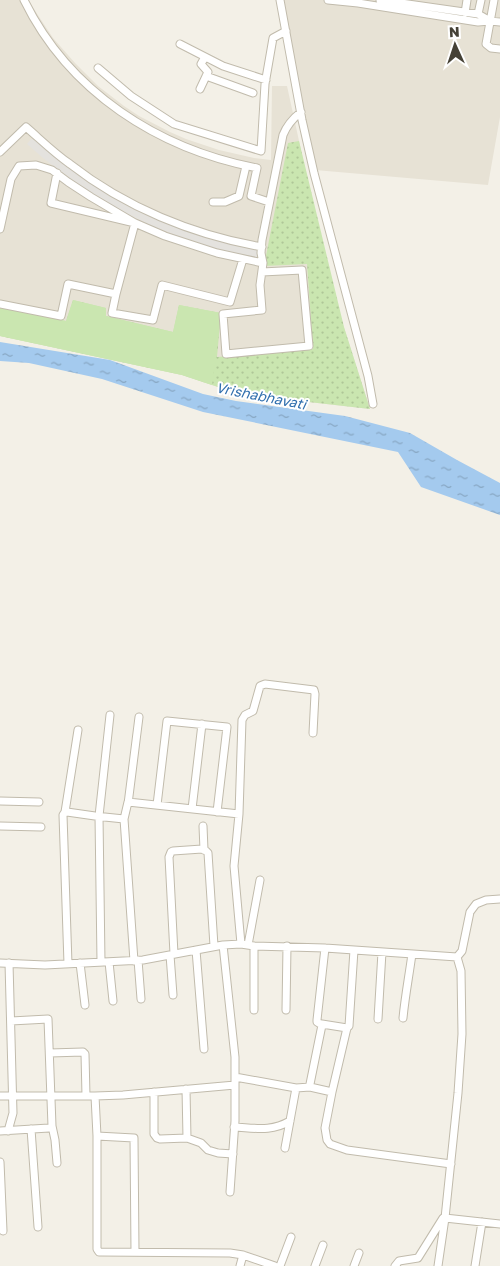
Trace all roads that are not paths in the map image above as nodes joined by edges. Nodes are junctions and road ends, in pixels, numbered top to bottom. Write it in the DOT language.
graph roads {
  1 [pos="24,0"];
  2 [pos="280,0"];
  3 [pos="328,0"];
  4 [pos="380,0"];
  5 [pos="467,0"];
  6 [pos="480,0"];
  7 [pos="495,0"];
  8 [pos="390,1"];
  9 [pos="500,1"];
  10 [pos="364,2"];
  11 [pos="465,13"];
  12 [pos="478,14"];
  13 [pos="490,20"];
  14 [pos="500,22"];
  15 [pos="286,31"];
  16 [pos="180,44"];
  17 [pos="500,49"];
  18 [pos="205,57"];
  19 [pos="98,68"];
  20 [pos="206,76"];
  21 [pos="266,80"];
  22 [pos="200,89"];
  23 [pos="253,93"];
  24 [pos="301,112"];
  25 [pos="0,152"];
  26 [pos="246,166"];
  27 [pos="56,173"];
  28 [pos="213,202"];
  29 [pos="269,202"];
  30 [pos="135,222"];
  31 [pos="0,229"];
  32 [pos="262,248"];
  33 [pos="243,258"];
  34 [pos="263,263"];
  35 [pos="262,272"];
  36 [pos="116,294"];
  37 [pos="0,304"];
  38 [pos="373,404"];
  39 [pos="110,715"];
  40 [pos="139,717"];
  41 [pos="202,724"];
  42 [pos="78,730"];
  43 [pos="313,733"];
  44 [pos="0,801"];
  45 [pos="39,802"];
  46 [pos="128,804"];
  47 [pos="157,805"];
  48 [pos="192,808"];
  49 [pos="65,812"];
  50 [pos="216,812"];
  51 [pos="239,814"];
  52 [pos="99,816"];
  53 [pos="124,819"];
  54 [pos="0,826"];
  55 [pos="203,826"];
  56 [pos="41,827"];
  57 [pos="204,850"];
  58 [pos="260,880"];
  59 [pos="500,899"];
  60 [pos="223,944"];
  61 [pos="248,945"];
  62 [pos="214,946"];
  63 [pos="287,946"];
  64 [pos="325,948"];
  65 [pos="196,950"];
  66 [pos="354,950"];
  67 [pos="382,952"];
  68 [pos="172,954"];
  69 [pos="412,954"];
  70 [pos="457,957"];
  71 [pos="136,960"];
  72 [pos="101,962"];
  73 [pos="109,962"];
  74 [pos="0,963"];
  75 [pos="9,963"];
  76 [pos="68,964"];
  77 [pos="80,964"];
  78 [pos="173,996"];
  79 [pos="141,999"];
  80 [pos="112,1001"];
  81 [pos="85,1005"];
  82 [pos="254,1010"];
  83 [pos="286,1010"];
  84 [pos="403,1018"];
  85 [pos="378,1019"];
  86 [pos="11,1021"];
  87 [pos="322,1024"];
  88 [pos="347,1028"];
  89 [pos="204,1048"];
  90 [pos="50,1054"];
  91 [pos="235,1081"];
  92 [pos="310,1087"];
  93 [pos="296,1088"];
  94 [pos="186,1089"];
  95 [pos="154,1092"];
  96 [pos="332,1092"];
  97 [pos="0,1096"];
  98 [pos="12,1096"];
  99 [pos="51,1096"];
  100 [pos="86,1096"];
  101 [pos="95,1096"];
  102 [pos="290,1122"];
  103 [pos="52,1126"];
  104 [pos="234,1128"];
  105 [pos="31,1130"];
  106 [pos="4,1131"];
  107 [pos="97,1136"];
  108 [pos="187,1138"];
  109 [pos="285,1148"];
  110 [pos="233,1154"];
  111 [pos="0,1162"];
  112 [pos="57,1163"];
  113 [pos="451,1164"];
  114 [pos="230,1192"];
  115 [pos="445,1218"];
  116 [pos="482,1222"];
  117 [pos="500,1224"];
  118 [pos="38,1227"];
  119 [pos="3,1232"];
  120 [pos="292,1237"];
  121 [pos="323,1245"];
  122 [pos="135,1252"];
  123 [pos="358,1253"];
  124 [pos="243,1255"];
  125 [pos="240,1266"];
  126 [pos="275,1266"];
  127 [pos="280,1266"];
  128 [pos="315,1266"];
  129 [pos="354,1266"];
  130 [pos="395,1266"];
  131 [pos="438,1266"];
  132 [pos="475,1266"];
  1 -- 26 [label="street"];
  2 -- 15 [label="street"];
  3 -- 10 [label="street"];
  4 -- 8 [label="street"];
  5 -- 11 [label="street"];
  6 -- 12 [label="street"];
  7 -- 9 [label="street"];
  7 -- 13 [label="street"];
  8 -- 11 [label="street"];
  10 -- 13 [label="street"];
  11 -- 12 [label="street"];
  12 -- 13 [label="street"];
  13 -- 14 [label="street"];
  13 -- 17 [label="street"];
  15 -- 21 [label="street"];
  15 -- 24 [label="street"];
  16 -- 18 [label="street"];
  18 -- 20 [label="street"];
  18 -- 21 [label="street"];
  19 -- 21 [label="street"];
  20 -- 22 [label="street"];
  20 -- 23 [label="street"];
  24 -- 29 [label="street"];
  24 -- 38 [label="street"];
  25 -- 32 [label="street"];
  26 -- 28 [label="street"];
  26 -- 29 [label="street"];
  27 -- 30 [label="street"];
  27 -- 30 [label="street"];
  27 -- 31 [label="street"];
  29 -- 32 [label="street"];
  30 -- 33 [label="street"];
  30 -- 36 [label="street"];
  32 -- 34 [label="street"];
  33 -- 34 [label="street"];
  33 -- 36 [label="street"];
  34 -- 35 [label="street"];
  35 -- 35 [label="street"];
  36 -- 37 [label="street"];
  39 -- 52 [label="street"];
  40 -- 46 [label="street"];
  41 -- 47 [label="street"];
  41 -- 48 [label="street"];
  41 -- 50 [label="street"];
  42 -- 49 [label="street"];
  43 -- 51 [label="street"];
  44 -- 45 [label="street"];
  46 -- 47 [label="street"];
  46 -- 53 [label="street"];
  47 -- 48 [label="street"];
  48 -- 50 [label="street"];
  49 -- 52 [label="street"];
  49 -- 76 [label="street"];
  50 -- 51 [label="street"];
  51 -- 61 [label="street"];
  52 -- 53 [label="street"];
  52 -- 72 [label="street"];
  53 -- 71 [label="street"];
  54 -- 56 [label="street"];
  55 -- 57 [label="street"];
  57 -- 62 [label="street"];
  57 -- 68 [label="street"];
  58 -- 61 [label="street"];
  59 -- 70 [label="street"];
  60 -- 61 [label="street"];
  60 -- 62 [label="street"];
  60 -- 91 [label="street"];
  61 -- 63 [label="street"];
  61 -- 82 [label="street"];
  62 -- 65 [label="street"];
  63 -- 64 [label="street"];
  63 -- 83 [label="street"];
  64 -- 66 [label="street"];
  64 -- 87 [label="street"];
  65 -- 68 [label="street"];
  65 -- 89 [label="street"];
  66 -- 67 [label="street"];
  66 -- 88 [label="street"];
  67 -- 69 [label="street"];
  67 -- 85 [label="street"];
  68 -- 71 [label="street"];
  68 -- 78 [label="street"];
  69 -- 70 [label="street"];
  69 -- 84 [label="street"];
  70 -- 113 [label="street"];
  71 -- 73 [label="street"];
  71 -- 79 [label="street"];
  72 -- 73 [label="street"];
  72 -- 77 [label="street"];
  73 -- 80 [label="street"];
  74 -- 75 [label="street"];
  75 -- 76 [label="street"];
  75 -- 86 [label="street"];
  76 -- 77 [label="street"];
  77 -- 81 [label="street"];
  86 -- 90 [label="street"];
  86 -- 98 [label="street"];
  87 -- 88 [label="street"];
  87 -- 92 [label="street"];
  88 -- 96 [label="street"];
  90 -- 99 [label="street"];
  90 -- 100 [label="street"];
  91 -- 93 [label="street"];
  91 -- 94 [label="street"];
  91 -- 104 [label="street"];
  92 -- 93 [label="street"];
  92 -- 96 [label="street"];
  93 -- 102 [label="street"];
  94 -- 95 [label="street"];
  94 -- 108 [label="street"];
  95 -- 101 [label="street"];
  95 -- 108 [label="street"];
  96 -- 113 [label="street"];
  97 -- 98 [label="street"];
  98 -- 99 [label="street"];
  98 -- 106 [label="street"];
  99 -- 100 [label="street"];
  99 -- 103 [label="street"];
  100 -- 101 [label="street"];
  101 -- 107 [label="street"];
  102 -- 104 [label="street"];
  102 -- 109 [label="street"];
  103 -- 105 [label="street"];
  103 -- 112 [label="street"];
  104 -- 110 [label="street"];
  105 -- 106 [label="street"];
  105 -- 118 [label="street"];
  107 -- 122 [label="street"];
  107 -- 122 [label="street"];
  108 -- 110 [label="street"];
  110 -- 114 [label="street"];
  111 -- 119 [label="street"];
  113 -- 115 [label="street"];
  115 -- 116 [label="street"];
  115 -- 130 [label="street"];
  115 -- 131 [label="street"];
  116 -- 117 [label="street"];
  116 -- 132 [label="street"];
  120 -- 127 [label="street"];
  121 -- 128 [label="street"];
  122 -- 124 [label="street"];
  123 -- 129 [label="street"];
  124 -- 125 [label="street"];
  124 -- 126 [label="street"];
}
